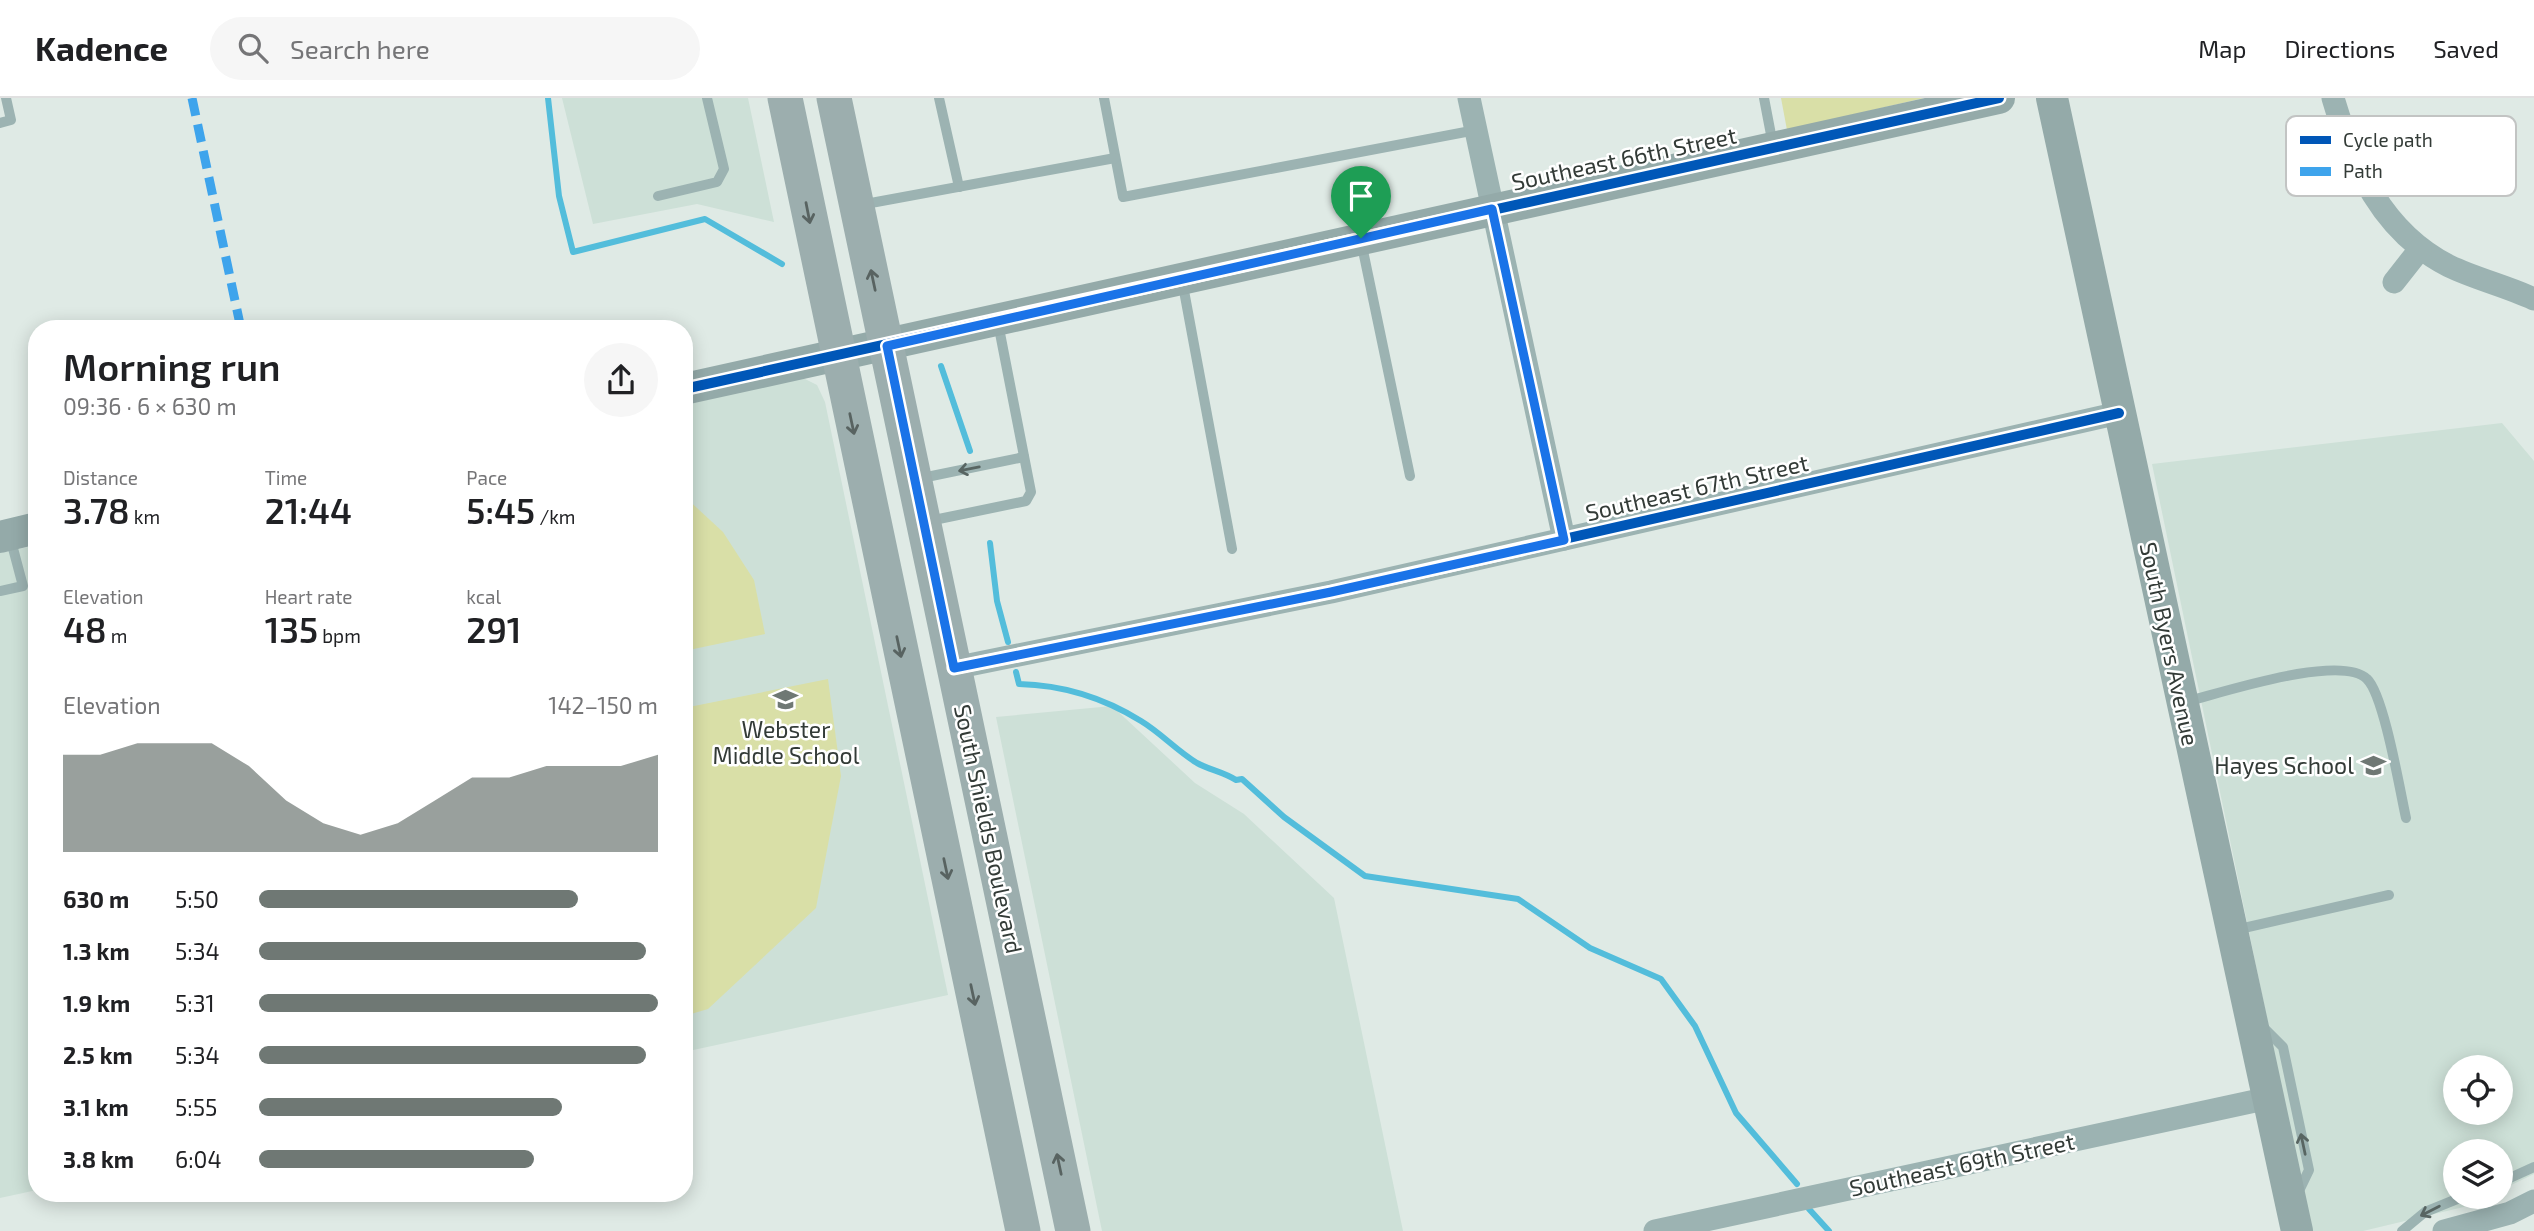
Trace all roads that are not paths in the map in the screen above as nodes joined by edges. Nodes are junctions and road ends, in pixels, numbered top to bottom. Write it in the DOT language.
graph roads {
  1 [pos="6,98"];
  2 [pos="707,98"];
  3 [pos="785,98"];
  4 [pos="834,98"];
  5 [pos="939,98"];
  6 [pos="1104,98"];
  7 [pos="1469,98"];
  8 [pos="1764,98"];
  9 [pos="1999,98"];
  10 [pos="2052,98"];
  11 [pos="2333,98"];
  12 [pos="2338,116"];
  13 [pos="0,123"];
  14 [pos="1476,130"];
  15 [pos="1774,148"];
  16 [pos="1115,158"];
  17 [pos="959,187"];
  18 [pos="657,196"];
  19 [pos="2374,196"];
  20 [pos="857,206"];
  21 [pos="1492,209"];
  22 [pos="1361,238"];
  23 [pos="2420,249"];
  24 [pos="1181,278"];
  25 [pos="2394,282"];
  26 [pos="2534,299"];
  27 [pos="998,322"];
  28 [pos="887,346"];
  29 [pos="837,357"];
  30 [pos="693,388"];
  31 [pos="2119,413"];
  32 [pos="1024,457"];
  33 [pos="1410,476"];
  34 [pos="914,480"];
  35 [pos="923,523"];
  36 [pos="15,533"];
  37 [pos="1564,540"];
  38 [pos="1232,550"];
  39 [pos="0,591"];
  40 [pos="954,668"];
  41 [pos="2182,702"];
  42 [pos="2406,818"];
  43 [pos="2389,895"];
  44 [pos="2232,931"];
  45 [pos="2250,1015"];
  46 [pos="2269,1098"];
  47 [pos="2534,1167"];
  48 [pos="2513,1177"];
  49 [pos="2534,1200"];
  50 [pos="2443,1205"];
  51 [pos="2294,1219"];
  52 [pos="1023,1231"];
  53 [pos="1073,1231"];
  54 [pos="1655,1231"];
  55 [pos="2402,1231"];
  56 [pos="2444,1231"];
  1 -- 13 [label="lane"];
  2 -- 18 [label="lane"];
  3 -- 29 [label="main road, one-way"];
  4 -- 20 [label="main road, South Shields Boulevard"];
  5 -- 17 [label="lane"];
  6 -- 16 [label="lane"];
  7 -- 14 [label="street"];
  8 -- 15 [label="lane"];
  9 -- 15 [label="street, Southeast 66th Street"];
  10 -- 31 [label="street, South Byers Avenue"];
  11 -- 12 [label="street"];
  14 -- 16 [label="lane"];
  14 -- 21 [label="street"];
  15 -- 21 [label="street, Southeast 66th Street"];
  16 -- 17 [label="lane"];
  17 -- 20 [label="lane"];
  19 -- 23 [label="street"];
  28 -- 20 [label="main road, South Shields Boulevard, one-way"];
  21 -- 22 [label="street, Southeast 66th Street"];
  21 -- 37 [label="street"];
  22 -- 24 [label="street, Southeast 66th Street"];
  22 -- 33 [label="lane"];
  23 -- 25 [label="street"];
  23 -- 26 [label="street"];
  24 -- 27 [label="street, Southeast 66th Street"];
  24 -- 38 [label="lane"];
  27 -- 28 [label="street, Southeast 66th Street"];
  27 -- 32 [label="lane"];
  28 -- 29 [label="street, Southeast 66th Street"];
  28 -- 34 [label="main road, South Shields Boulevard"];
  29 -- 30 [label="street, Southeast 66th Street"];
  29 -- 52 [label="main road, one-way"];
  31 -- 37 [label="street, Southeast 67th Street"];
  31 -- 41 [label="street, South Byers Avenue"];
  32 -- 34 [label="lane, one-way"];
  32 -- 35 [label="lane"];
  34 -- 35 [label="main road, South Shields Boulevard"];
  35 -- 40 [label="main road, South Shields Boulevard"];
  36 -- 39 [label="lane"];
  37 -- 40 [label="street, Southeast 67th Street"];
  53 -- 40 [label="main road, South Shields Boulevard, one-way"];
  41 -- 42 [label="lane"];
  41 -- 44 [label="street, South Byers Avenue"];
  43 -- 44 [label="lane"];
  44 -- 45 [label="street, South Byers Avenue"];
  45 -- 46 [label="street, South Byers Avenue"];
  51 -- 45 [label="lane, one-way"];
  46 -- 51 [label="street, South Byers Avenue"];
  46 -- 54 [label="street, Southeast 69th Street"];
  47 -- 48 [label="lane"];
  49 -- 56 [label="street"];
  50 -- 55 [label="lane, one-way"];
}
